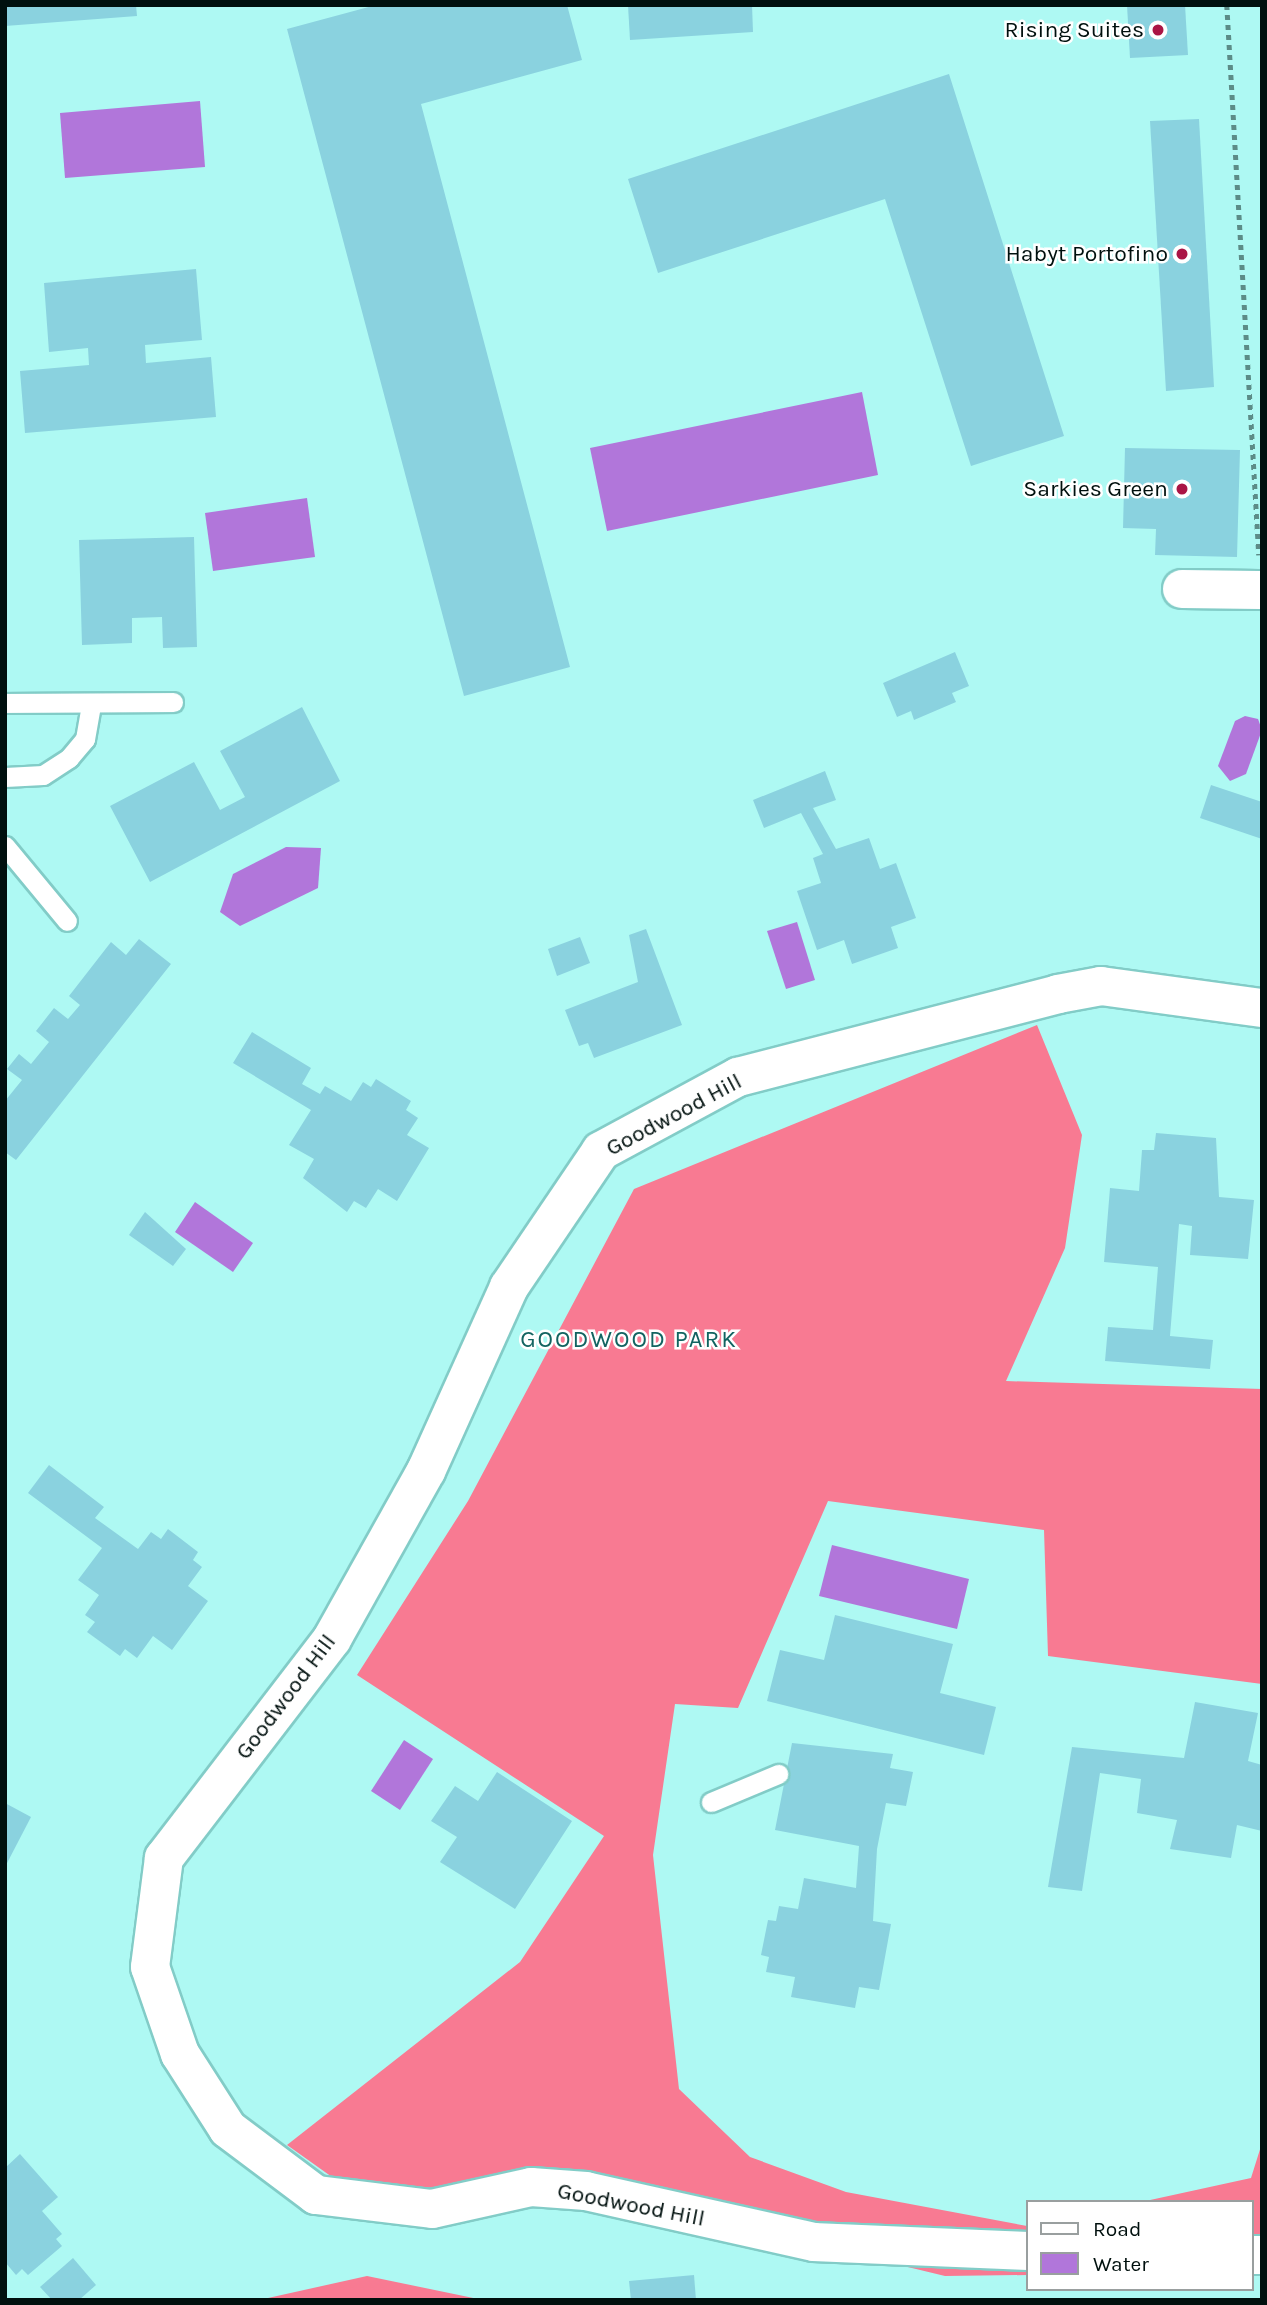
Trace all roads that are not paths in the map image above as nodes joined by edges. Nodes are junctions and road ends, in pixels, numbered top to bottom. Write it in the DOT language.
graph roads {
  1 [pos="1261,581"];
  2 [pos="1182,589"];
  3 [pos="173,702"];
  4 [pos="5,703"];
  5 [pos="91,706"];
  6 [pos="5,777"];
  7 [pos="5,846"];
  8 [pos="67,921"];
  9 [pos="1262,1009"];
  10 [pos="778,1774"];
  11 [pos="711,1802"];
  12 [pos="1026,2250"];
  1 -- 2 [label="street"];
  3 -- 5 [label="lane"];
  4 -- 5 [label="lane"];
  5 -- 6 [label="lane"];
  7 -- 8 [label="lane"];
  9 -- 12 [label="street, Goodwood Hill"];
  10 -- 11 [label="lane"];
}
